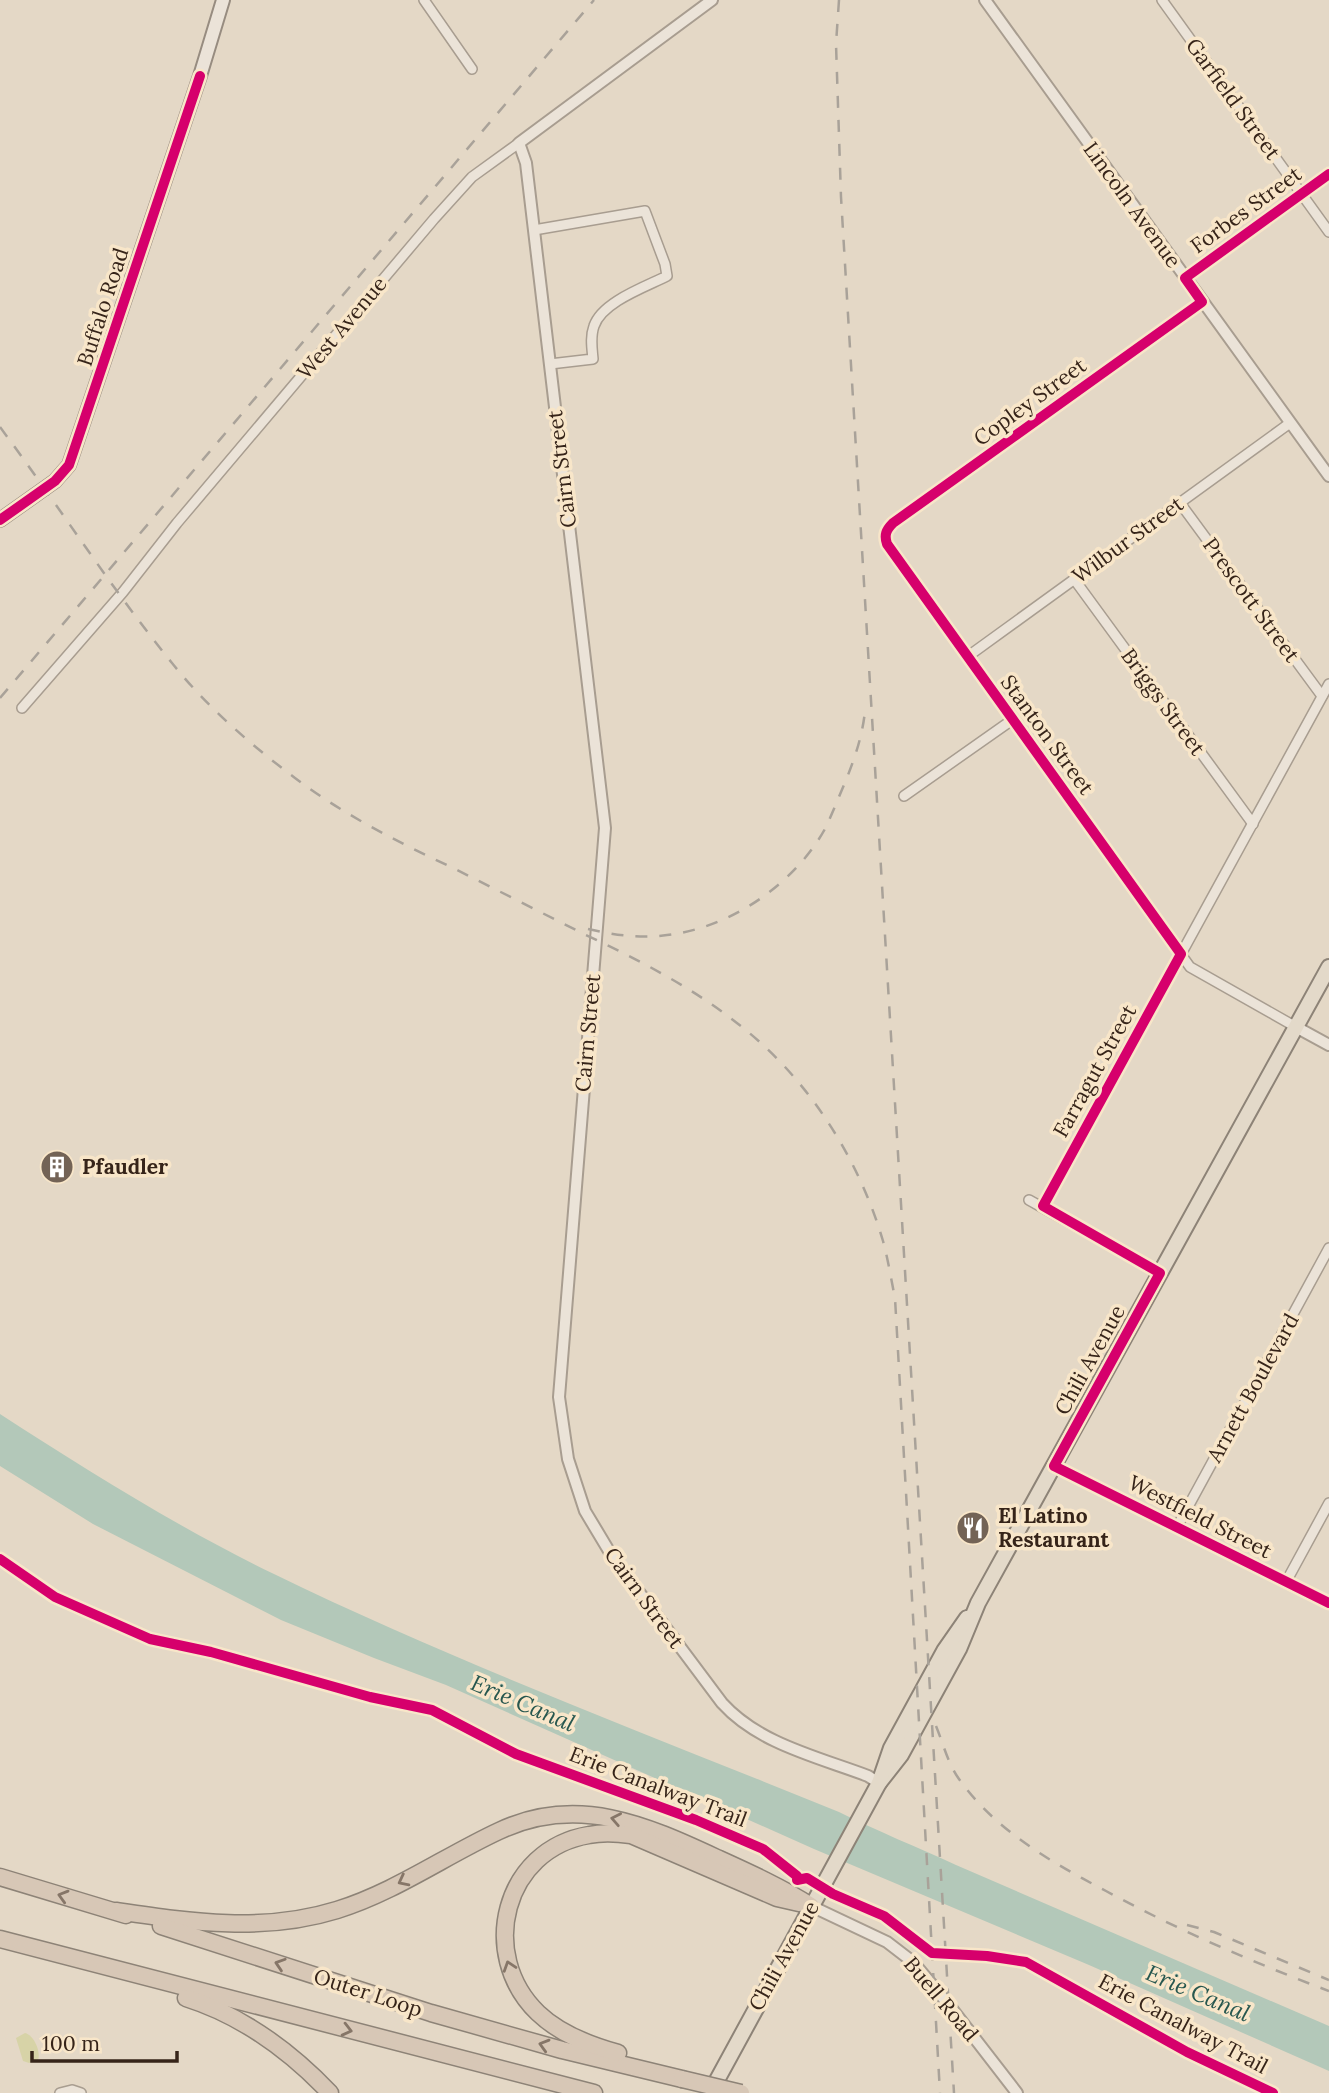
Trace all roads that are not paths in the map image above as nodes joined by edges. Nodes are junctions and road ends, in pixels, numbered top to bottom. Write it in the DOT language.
graph roads {
  1 [pos="223,0"];
  2 [pos="424,0"];
  3 [pos="712,0"];
  4 [pos="985,0"];
  5 [pos="1162,0"];
  6 [pos="472,69"];
  7 [pos="519,143"];
  8 [pos="1329,174"];
  9 [pos="1301,194"];
  10 [pos="534,229"];
  11 [pos="1329,232"];
  12 [pos="1185,278"];
  13 [pos="1202,302"];
  14 [pos="550,364"];
  15 [pos="1290,423"];
  16 [pos="1329,476"];
  17 [pos="1180,503"];
  18 [pos="0,520"];
  19 [pos="885,536"];
  20 [pos="1074,579"];
  21 [pos="967,657"];
  22 [pos="1329,684"];
  23 [pos="1322,696"];
  24 [pos="22,708"];
  25 [pos="1012,720"];
  26 [pos="904,796"];
  27 [pos="1253,824"];
  28 [pos="1181,954"];
  29 [pos="1329,967"];
  30 [pos="1296,1027"];
  31 [pos="1329,1045"];
  32 [pos="1029,1200"];
  33 [pos="1043,1206"];
  34 [pos="1329,1248"];
  35 [pos="1160,1273"];
  36 [pos="1054,1466"];
  37 [pos="1329,1503"];
  38 [pos="1177,1527"];
  39 [pos="1286,1582"];
  40 [pos="1329,1603"];
  41 [pos="879,1783"];
  42 [pos="0,1877"];
  43 [pos="811,1906"];
  44 [pos="116,1911"];
  45 [pos="0,1939"];
  46 [pos="91,1964"];
  47 [pos="682,2079"];
  48 [pos="60,2093"];
  49 [pos="80,2093"];
  50 [pos="330,2093"];
  51 [pos="594,2093"];
  52 [pos="710,2093"];
  53 [pos="741,2093"];
  54 [pos="1017,2093"];
  1 -- 18 [label="main road, Buffalo Road"];
  2 -- 6 [label="street"];
  3 -- 7 [label="street, West Avenue"];
  4 -- 12 [label="street, Lincoln Avenue"];
  5 -- 9 [label="street, Garfield Street"];
  7 -- 10 [label="street, Cairn Street"];
  7 -- 24 [label="street, West Avenue"];
  8 -- 9 [label="street, Forbes Street"];
  9 -- 11 [label="street, Garfield Street"];
  9 -- 12 [label="street, Forbes Street"];
  10 -- 14 [label="street, Cairn Street"];
  10 -- 14 [label="street"];
  12 -- 13 [label="street, Lincoln Avenue"];
  13 -- 15 [label="street, Lincoln Avenue"];
  13 -- 19 [label="street, Copley Street"];
  14 -- 41 [label="street, Cairn Street"];
  15 -- 16 [label="street, Lincoln Avenue"];
  15 -- 17 [label="street, Wilbur Street"];
  17 -- 20 [label="street, Wilbur Street"];
  17 -- 23 [label="street, Prescott Street"];
  19 -- 21 [label="street, Stanton Street"];
  20 -- 21 [label="street, Wilbur Street"];
  20 -- 27 [label="street, Briggs Street"];
  21 -- 25 [label="street, Stanton Street"];
  22 -- 23 [label="street, Farragut Street"];
  23 -- 27 [label="street, Farragut Street"];
  25 -- 26 [label="street"];
  25 -- 28 [label="street, Stanton Street"];
  27 -- 28 [label="street, Farragut Street"];
  28 -- 30 [label="street, Stanton Street"];
  28 -- 33 [label="street, Farragut Street"];
  29 -- 30 [label="main road, Chili Avenue"];
  30 -- 31 [label="street"];
  30 -- 35 [label="main road, Chili Avenue"];
  32 -- 33 [label="street"];
  33 -- 35 [label="street"];
  34 -- 38 [label="street, Arnett Boulevard"];
  35 -- 36 [label="main road, Chili Avenue"];
  36 -- 38 [label="street, Westfield Street"];
  36 -- 41 [label="main road, Chili Avenue"];
  37 -- 39 [label="street"];
  38 -- 39 [label="street, Westfield Street"];
  39 -- 40 [label="street, Westfield Street"];
  41 -- 43 [label="main road, Chili Avenue"];
  44 -- 42 [label="highway, Outer Loop, one-way"];
  43 -- 44 [label="highway, one-way"];
  47 -- 43 [label="highway, one-way"];
  43 -- 52 [label="main road, Chili Avenue"];
  43 -- 54 [label="street, Buell Road"];
  47 -- 44 [label="highway, Outer Loop, one-way"];
  45 -- 46 [label="highway, Outer Loop"];
  46 -- 50 [label="highway"];
  46 -- 51 [label="highway, Outer Loop, one-way"];
  47 -- 53 [label="highway, Outer Loop, bridge"];
  48 -- 49 [label="street"];
}
